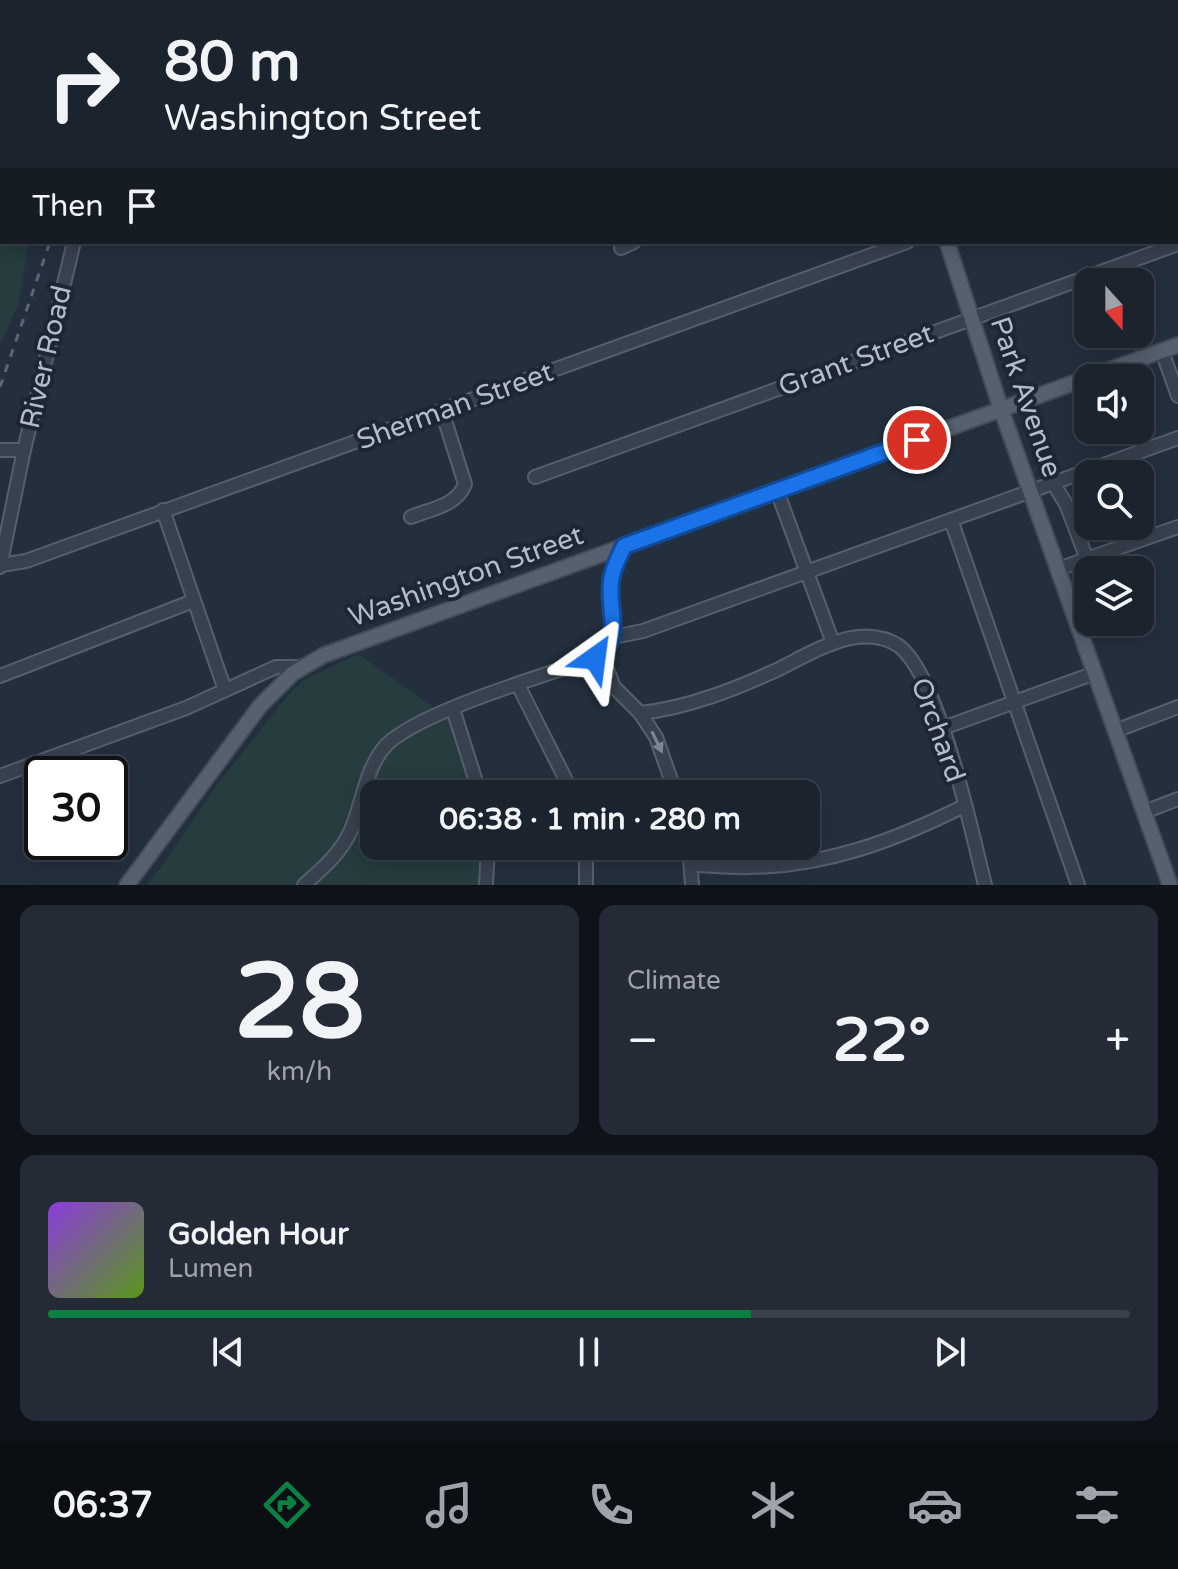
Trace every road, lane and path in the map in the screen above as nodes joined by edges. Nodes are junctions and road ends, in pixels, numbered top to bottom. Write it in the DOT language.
graph roads {
  1 [pos="74,244"];
  2 [pos="630,244"];
  3 [pos="901,244"];
  4 [pos="948,244"];
  5 [pos="1178,244"];
  6 [pos="621,248"];
  7 [pos="971,317"];
  8 [pos="1178,345"];
  9 [pos="1162,351"];
  10 [pos="1178,396"];
  11 [pos="1001,409"];
  12 [pos="442,411"];
  13 [pos="1178,438"];
  14 [pos="0,450"];
  15 [pos="24,450"];
  16 [pos="535,477"];
  17 [pos="1053,483"];
  18 [pos="777,491"];
  19 [pos="1030,492"];
  20 [pos="163,510"];
  21 [pos="411,517"];
  22 [pos="951,520"];
  23 [pos="1178,527"];
  24 [pos="624,546"];
  25 [pos="1086,556"];
  26 [pos="1096,556"];
  27 [pos="1074,563"];
  28 [pos="0,566"];
  29 [pos="1058,569"];
  30 [pos="807,573"];
  31 [pos="193,601"];
  32 [pos="613,637"];
  33 [pos="833,643"];
  34 [pos="601,654"];
  35 [pos="302,667"];
  36 [pos="1095,673"];
  37 [pos="0,676"];
  38 [pos="518,685"];
  39 [pos="225,690"];
  40 [pos="1015,702"];
  41 [pos="1178,707"];
  42 [pos="453,709"];
  43 [pos="640,713"];
  44 [pos="943,728"];
  45 [pos="1115,731"];
  46 [pos="0,776"];
  47 [pos="476,780"];
  48 [pos="566,780"];
  49 [pos="672,780"];
  50 [pos="1178,799"];
  51 [pos="964,806"];
  52 [pos="1144,812"];
  53 [pos="487,860"];
  54 [pos="586,860"];
  55 [pos="691,860"];
  56 [pos="692,865"];
  57 [pos="127,885"];
  58 [pos="304,885"];
  59 [pos="486,885"];
  60 [pos="586,885"];
  61 [pos="692,885"];
  62 [pos="985,885"];
  63 [pos="1078,885"];
  64 [pos="1170,885"];
  1 -- 15 [label="street, River Road"];
  2 -- 6 [label="street"];
  3 -- 12 [label="street, Sherman Street"];
  4 -- 7 [label="main road, Park Avenue"];
  5 -- 7 [label="street, Grant Street"];
  7 -- 11 [label="main road, Park Avenue"];
  7 -- 16 [label="street, Grant Street"];
  8 -- 9 [label="main road, Washington Street"];
  9 -- 10 [label="street"];
  9 -- 11 [label="main road, Washington Street"];
  11 -- 18 [label="main road, Washington Street"];
  11 -- 19 [label="main road, Park Avenue"];
  12 -- 20 [label="street, Sherman Street"];
  12 -- 21 [label="street"];
  13 -- 17 [label="street"];
  14 -- 15 [label="street"];
  15 -- 28 [label="street, River Road"];
  17 -- 19 [label="street"];
  17 -- 25 [label="street"];
  18 -- 24 [label="main road, Washington Street"];
  18 -- 30 [label="street"];
  19 -- 22 [label="street"];
  19 -- 29 [label="main road, Park Avenue"];
  20 -- 28 [label="street, Sherman Street"];
  20 -- 31 [label="street"];
  22 -- 30 [label="street"];
  22 -- 40 [label="street"];
  23 -- 26 [label="street"];
  24 -- 32 [label="street"];
  24 -- 35 [label="main road, Washington Street"];
  27 -- 29 [label="street"];
  29 -- 36 [label="main road, Park Avenue"];
  30 -- 32 [label="street"];
  30 -- 33 [label="street"];
  31 -- 37 [label="street"];
  31 -- 39 [label="street"];
  32 -- 34 [label="street"];
  33 -- 43 [label="street, Orchard"];
  33 -- 44 [label="street, Orchard"];
  34 -- 38 [label="street"];
  34 -- 43 [label="street"];
  35 -- 39 [label="street, Washington Street"];
  35 -- 57 [label="main road"];
  36 -- 40 [label="street"];
  36 -- 45 [label="main road, Park Avenue"];
  38 -- 42 [label="street"];
  38 -- 48 [label="street"];
  39 -- 46 [label="street, Washington Street"];
  40 -- 44 [label="street"];
  40 -- 63 [label="street"];
  41 -- 45 [label="street"];
  42 -- 47 [label="street"];
  42 -- 58 [label="street"];
  43 -- 49 [label="street, one-way"];
  44 -- 51 [label="street, Orchard"];
  45 -- 52 [label="main road, Park Avenue"];
  50 -- 52 [label="street"];
  51 -- 56 [label="street"];
  51 -- 62 [label="street, Orchard"];
  52 -- 64 [label="main road, Park Avenue"];
  53 -- 59 [label="street"];
  54 -- 60 [label="street"];
  55 -- 56 [label="street"];
  56 -- 61 [label="street"];
}
